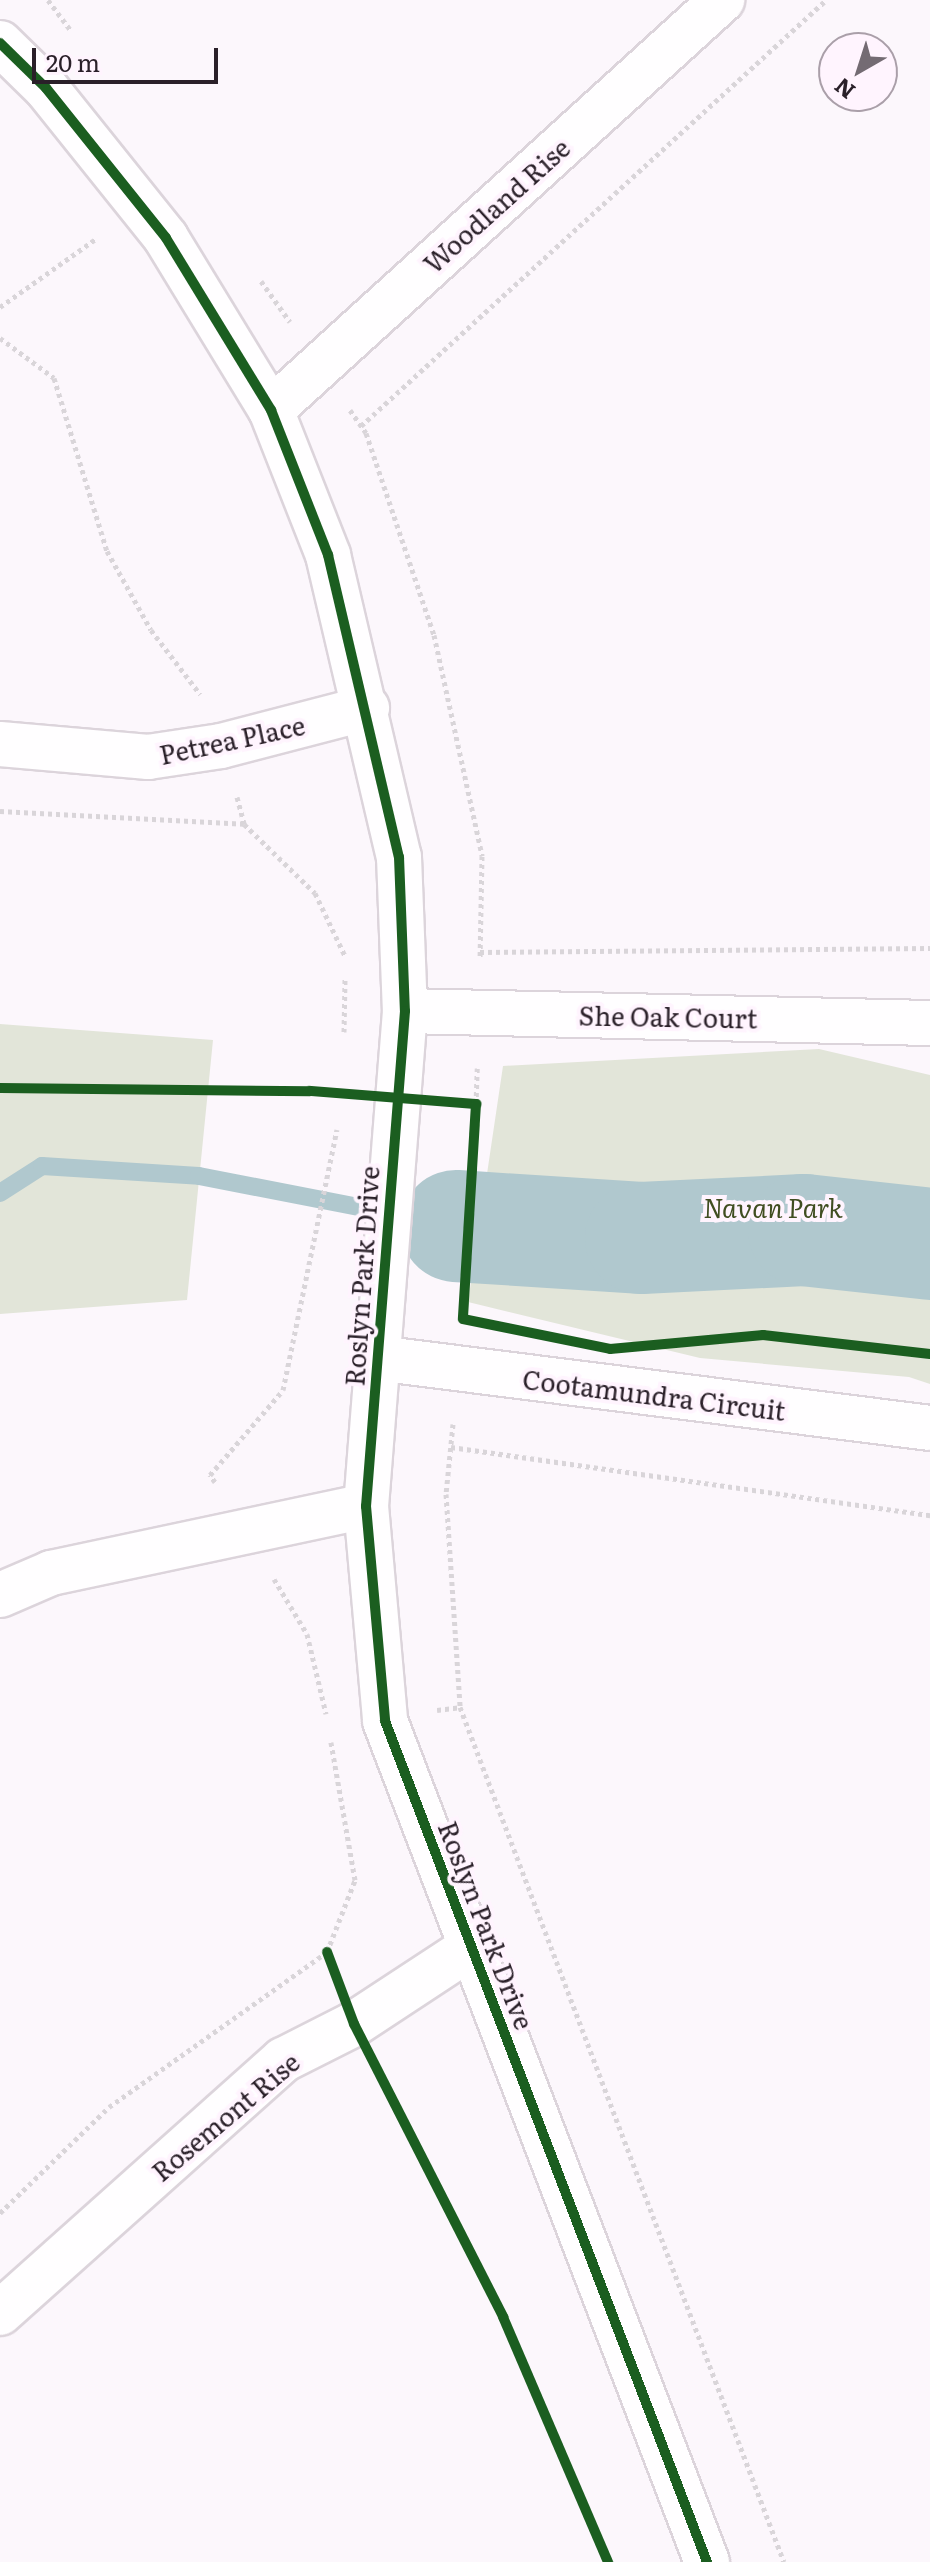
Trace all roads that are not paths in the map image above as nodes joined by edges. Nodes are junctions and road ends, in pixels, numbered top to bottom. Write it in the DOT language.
graph roads {
  1 [pos="722,0"];
  2 [pos="0,43"];
  3 [pos="271,410"];
  4 [pos="367,708"];
  5 [pos="0,744"];
  6 [pos="405,1011"];
  7 [pos="930,1023"];
  8 [pos="377,1358"];
  9 [pos="930,1428"];
  10 [pos="366,1506"];
  11 [pos="0,1595"];
  12 [pos="471,1947"];
  13 [pos="0,2313"];
  14 [pos="707,2562"];
  1 -- 3 [label="street, Woodland Rise"];
  2 -- 3 [label="street, Roslyn Park Drive"];
  3 -- 4 [label="street, Roslyn Park Drive"];
  4 -- 5 [label="street, Petrea Place"];
  4 -- 6 [label="street, Roslyn Park Drive"];
  6 -- 7 [label="street, She Oak Court"];
  6 -- 8 [label="street, Roslyn Park Drive"];
  8 -- 9 [label="street, Cootamundra Circuit"];
  8 -- 10 [label="street, Roslyn Park Drive"];
  10 -- 11 [label="street"];
  10 -- 12 [label="street, Roslyn Park Drive"];
  12 -- 13 [label="street, Rosemont Rise"];
  12 -- 14 [label="street, Roslyn Park Drive"];
}
